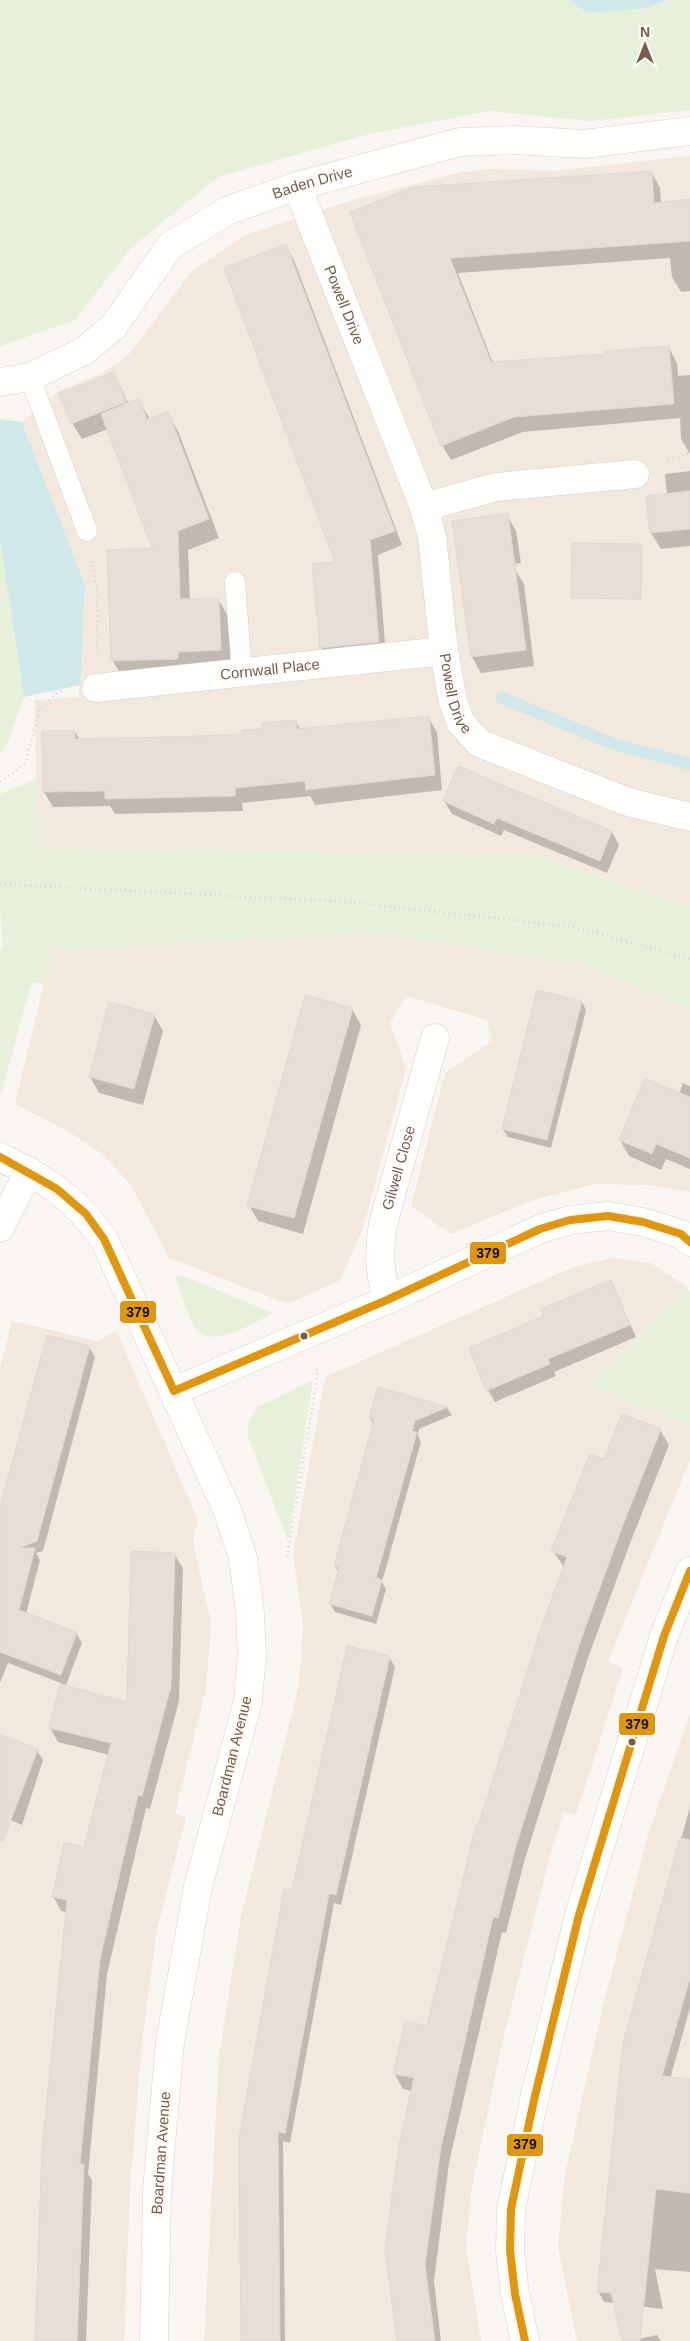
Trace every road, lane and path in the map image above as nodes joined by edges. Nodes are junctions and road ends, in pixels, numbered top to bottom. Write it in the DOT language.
graph roads {
  1 [pos="690,131"];
  2 [pos="297,186"];
  3 [pos="30,377"];
  4 [pos="0,382"];
  5 [pos="635,474"];
  6 [pos="424,506"];
  7 [pos="87,531"];
  8 [pos="235,582"];
  9 [pos="444,651"];
  10 [pos="242,673"];
  11 [pos="96,688"];
  12 [pos="0,782"];
  13 [pos="690,818"];
  14 [pos="0,884"];
  15 [pos="690,959"];
  16 [pos="435,1038"];
  17 [pos="0,1157"];
  18 [pos="28,1171"];
  19 [pos="0,1228"];
  20 [pos="690,1242"];
  21 [pos="387,1300"];
  22 [pos="318,1372"];
  23 [pos="174,1391"];
  24 [pos="287,1558"];
  25 [pos="690,1571"];
  26 [pos="154,2341"];
  27 [pos="525,2341"];
  1 -- 2 [label="street, Baden Drive"];
  2 -- 3 [label="street, Baden Drive"];
  2 -- 6 [label="street, Powell Drive"];
  3 -- 4 [label="street, Baden Drive"];
  3 -- 7 [label="lane"];
  5 -- 6 [label="street"];
  6 -- 9 [label="street, Powell Drive"];
  7 -- 11 [label="path"];
  8 -- 10 [label="lane"];
  9 -- 10 [label="street, Cornwall Place"];
  9 -- 13 [label="street, Powell Drive"];
  10 -- 11 [label="street, Cornwall Place"];
  11 -- 12 [label="path"];
  14 -- 15 [label="path"];
  16 -- 21 [label="street, Gilwell Close"];
  17 -- 18 [label="street, Boardman Avenue"];
  18 -- 19 [label="street"];
  18 -- 23 [label="street, Boardman Avenue"];
  20 -- 21 [label="street"];
  21 -- 23 [label="street"];
  22 -- 24 [label="path"];
  23 -- 26 [label="street, Boardman Avenue"];
  25 -- 27 [label="street"];
}
